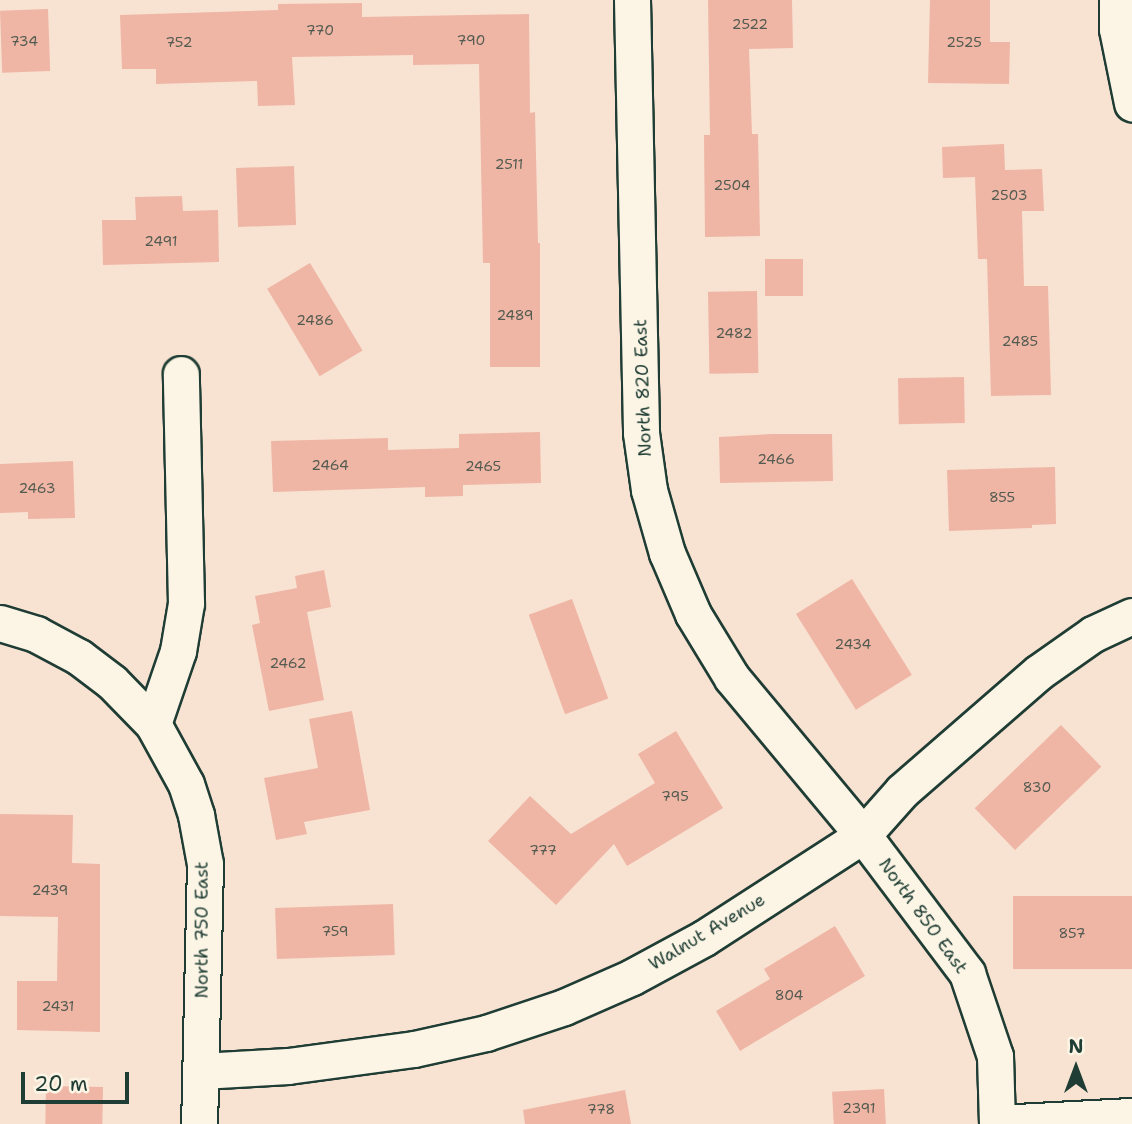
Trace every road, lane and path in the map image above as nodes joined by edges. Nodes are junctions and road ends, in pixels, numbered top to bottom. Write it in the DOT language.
graph roads {
  1 [pos="632,0"];
  2 [pos="1117,0"];
  3 [pos="1132,103"];
  4 [pos="181,374"];
  5 [pos="1132,617"];
  6 [pos="0,623"];
  7 [pos="153,724"];
  8 [pos="863,835"];
  9 [pos="201,1071"];
  10 [pos="1132,1116"];
  11 [pos="199,1124"];
  12 [pos="997,1124"];
  1 -- 8 [label="street, North 820 East"];
  2 -- 3 [label="street"];
  4 -- 7 [label="street"];
  5 -- 8 [label="street, Walnut Avenue"];
  6 -- 7 [label="street, North 750 East"];
  7 -- 9 [label="street, North 750 East"];
  8 -- 9 [label="street, Walnut Avenue"];
  8 -- 12 [label="street, North 850 East"];
  9 -- 11 [label="street, North 750 East"];
  10 -- 12 [label="street"];
}
